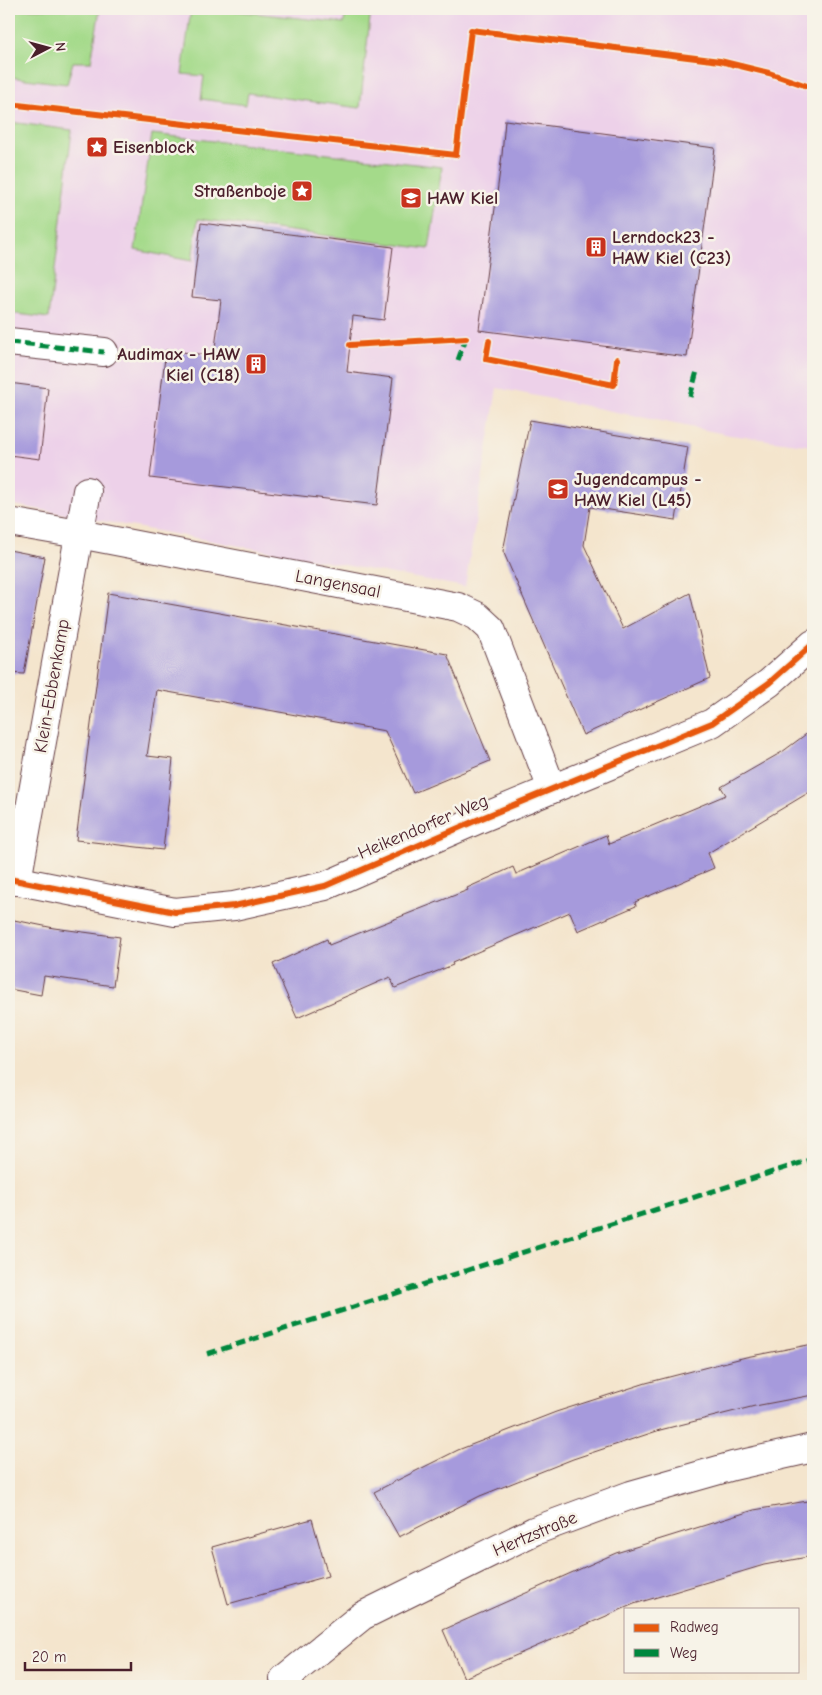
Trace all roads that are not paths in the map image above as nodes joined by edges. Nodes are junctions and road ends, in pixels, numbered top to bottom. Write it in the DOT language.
graph roads {
  1 [pos="9,342"];
  2 [pos="104,352"];
  3 [pos="87,491"];
  4 [pos="9,522"];
  5 [pos="79,534"];
  6 [pos="813,644"];
  7 [pos="552,789"];
  8 [pos="13,880"];
  9 [pos="813,1448"];
  10 [pos="284,1679"];
  1 -- 2 [label="street"];
  3 -- 5 [label="street, Klein-Ebbenkamp"];
  4 -- 5 [label="street, Langensaal"];
  5 -- 7 [label="street, Langensaal"];
  5 -- 8 [label="street, Klein-Ebbenkamp"];
  6 -- 7 [label="street, Heikendorfer Weg"];
  7 -- 8 [label="street, Heikendorfer Weg"];
  9 -- 10 [label="street, Hertzstraße"];
}
